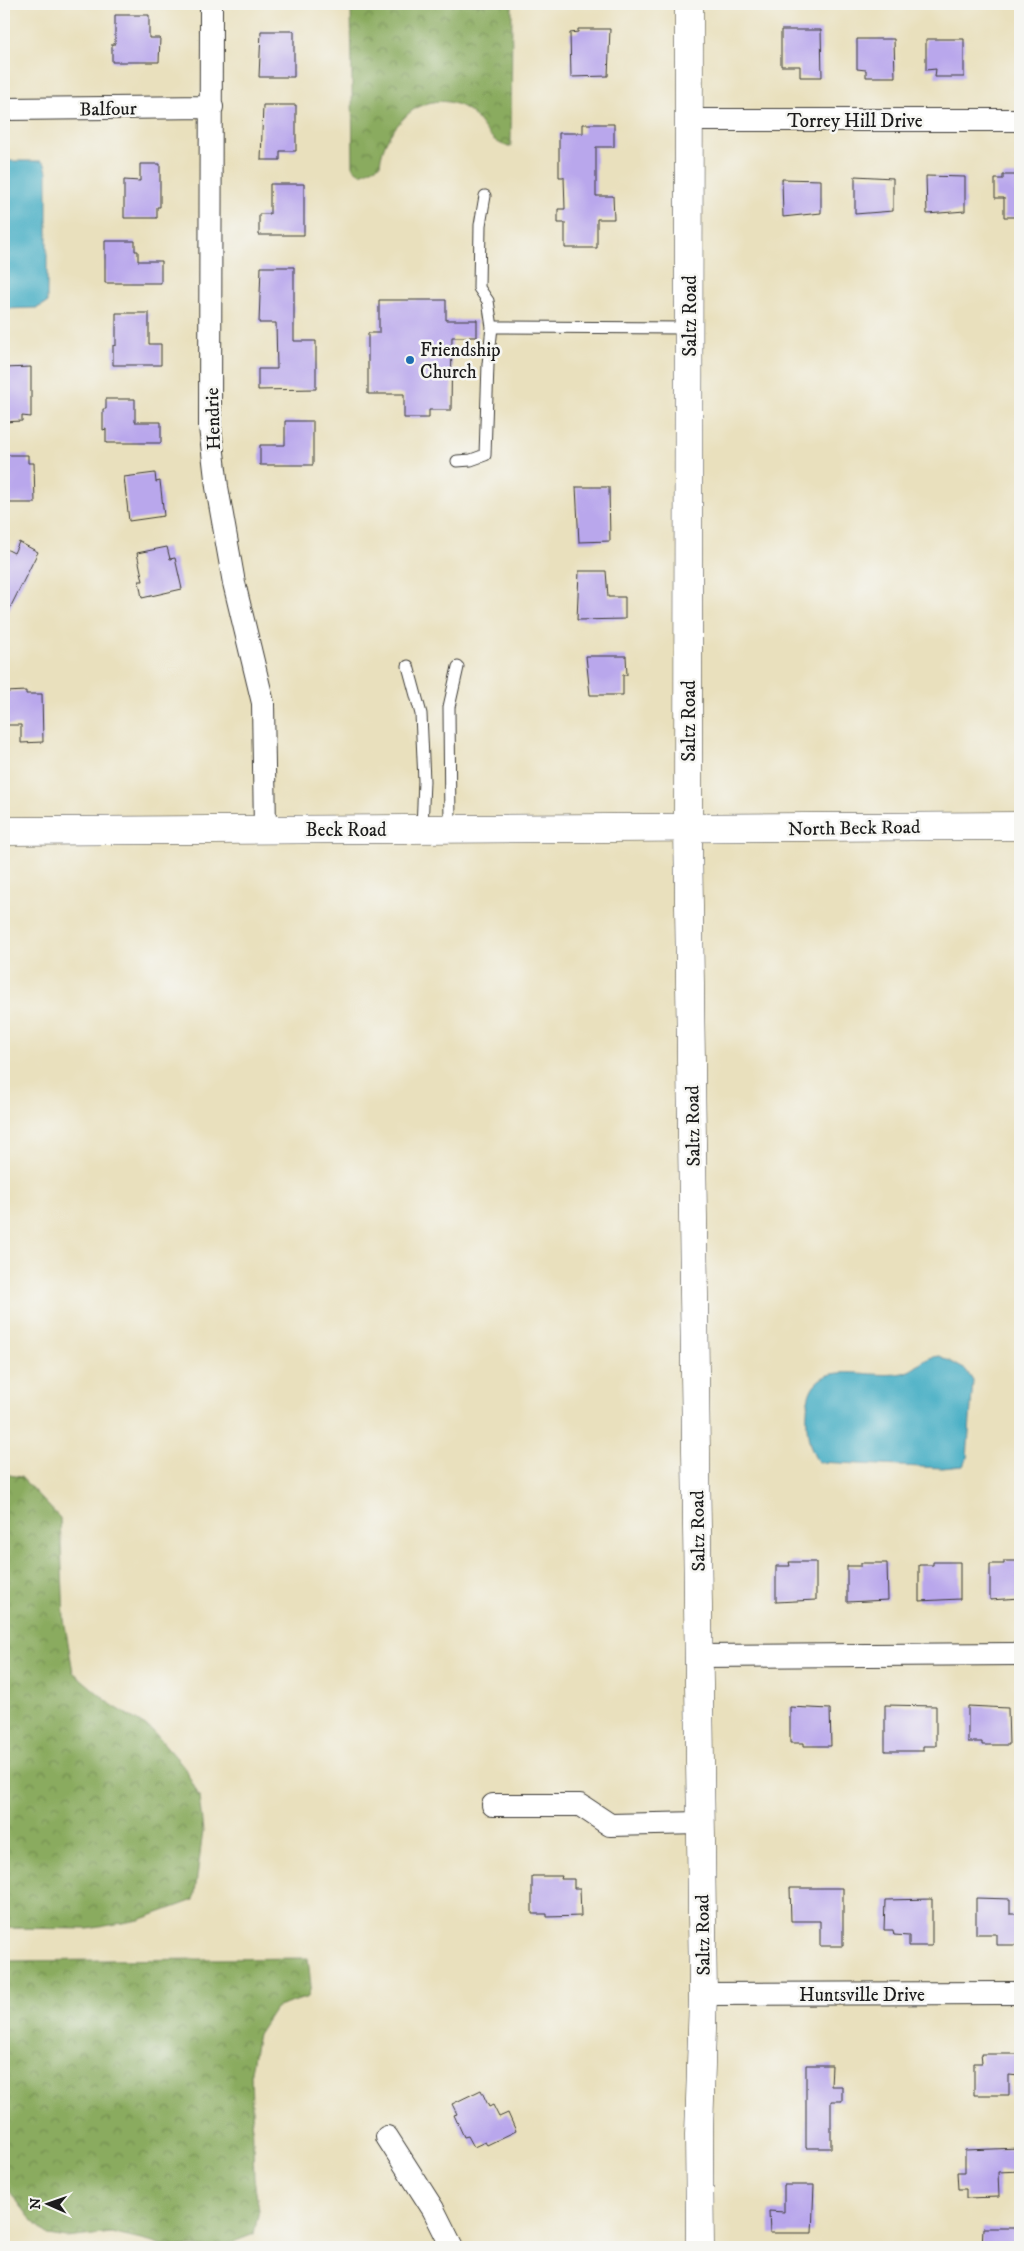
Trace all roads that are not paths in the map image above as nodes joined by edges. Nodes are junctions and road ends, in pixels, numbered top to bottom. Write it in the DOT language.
graph roads {
  1 [pos="211,4"];
  2 [pos="689,4"];
  3 [pos="212,107"];
  4 [pos="4,109"];
  5 [pos="689,120"];
  6 [pos="1020,120"];
  7 [pos="485,196"];
  8 [pos="492,327"];
  9 [pos="689,328"];
  10 [pos="457,461"];
  11 [pos="408,666"];
  12 [pos="458,666"];
  13 [pos="1020,826"];
  14 [pos="422,828"];
  15 [pos="450,828"];
  16 [pos="688,828"];
  17 [pos="264,829"];
  18 [pos="4,831"];
  19 [pos="1020,1654"];
  20 [pos="697,1656"];
  21 [pos="493,1805"];
  22 [pos="700,1823"];
  23 [pos="1020,1993"];
  24 [pos="703,1994"];
  25 [pos="388,2137"];
  26 [pos="452,2247"];
  27 [pos="700,2247"];
  1 -- 3 [label="street, Hendrie"];
  2 -- 5 [label="street, Saltz Road"];
  3 -- 4 [label="street, Balfour"];
  3 -- 17 [label="street, Hendrie"];
  5 -- 6 [label="street, Torrey Hill Drive"];
  5 -- 9 [label="street, Saltz Road"];
  7 -- 8 [label="lane"];
  8 -- 9 [label="lane"];
  8 -- 10 [label="lane"];
  9 -- 16 [label="street, Saltz Road"];
  11 -- 14 [label="lane"];
  12 -- 15 [label="lane"];
  13 -- 16 [label="street, North Beck Road"];
  14 -- 15 [label="street, Beck Road"];
  14 -- 17 [label="street, Beck Road"];
  15 -- 16 [label="street, Beck Road"];
  16 -- 20 [label="street, Saltz Road"];
  17 -- 18 [label="street, Beck Road"];
  19 -- 20 [label="street"];
  20 -- 22 [label="street, Saltz Road"];
  21 -- 22 [label="street"];
  22 -- 24 [label="street, Saltz Road"];
  23 -- 24 [label="street, Huntsville Drive"];
  24 -- 27 [label="street, Saltz Road"];
  25 -- 26 [label="street"];
}
